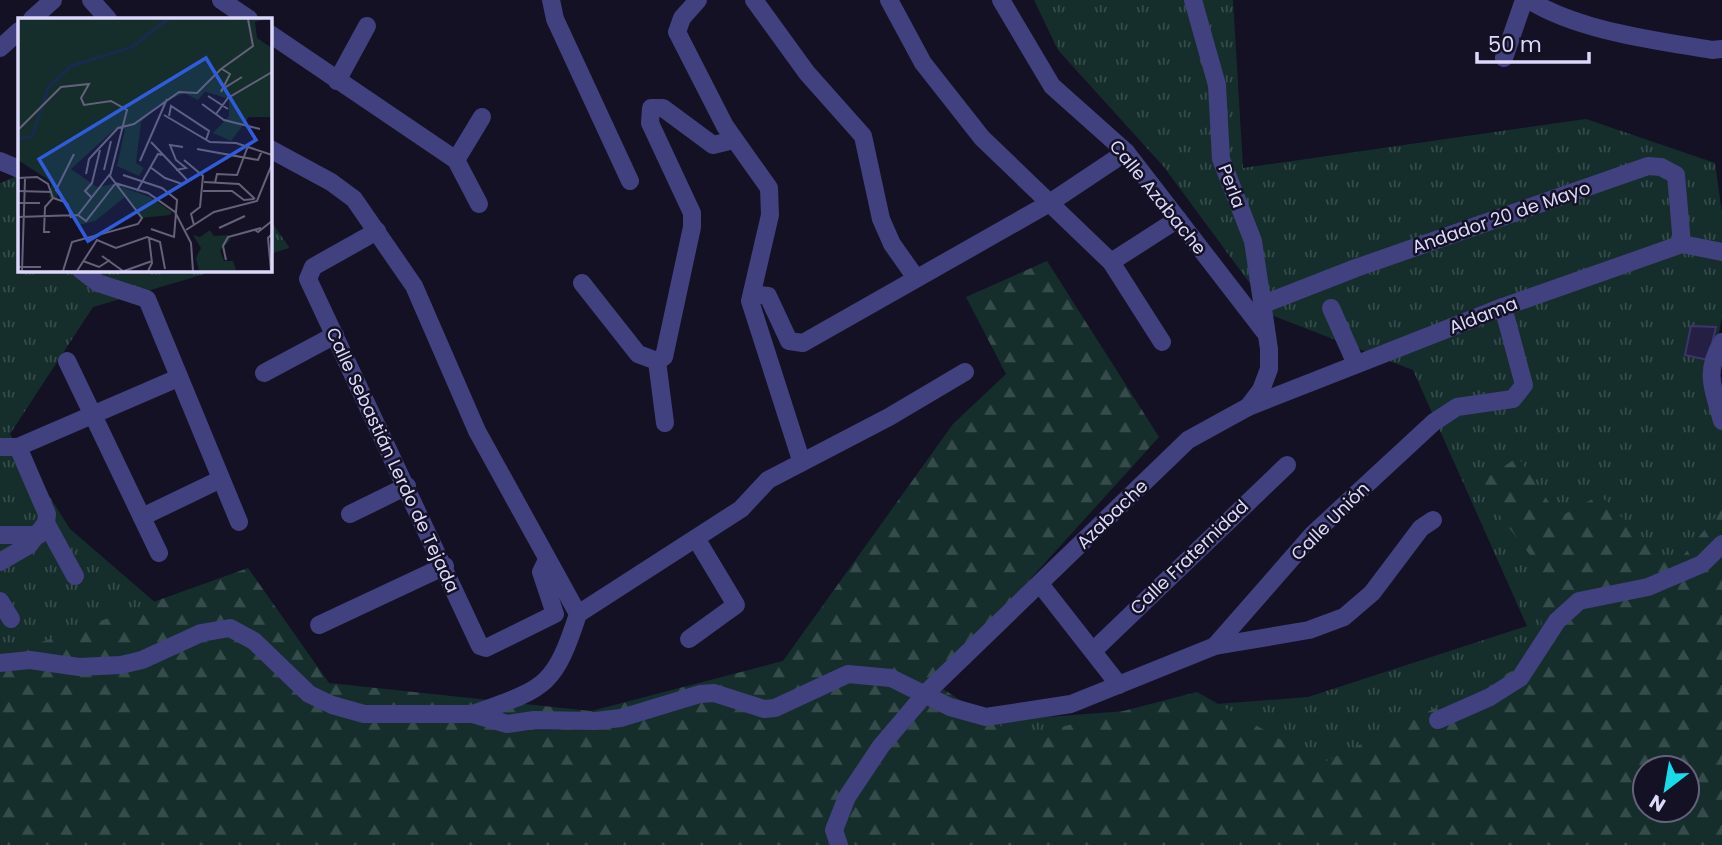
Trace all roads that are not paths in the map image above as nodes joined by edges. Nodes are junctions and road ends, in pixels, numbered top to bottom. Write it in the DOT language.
graph roads {
  1 [pos="53,0"];
  2 [pos="91,0"];
  3 [pos="221,0"];
  4 [pos="551,0"];
  5 [pos="698,0"];
  6 [pos="754,0"];
  7 [pos="889,0"];
  8 [pos="1001,0"];
  9 [pos="1193,0"];
  10 [pos="1527,0"];
  11 [pos="33,18"];
  12 [pos="106,18"];
  13 [pos="248,18"];
  14 [pos="367,26"];
  15 [pos="18,32"];
  16 [pos="271,35"];
  17 [pos="0,48"];
  18 [pos="1722,49"];
  19 [pos="1504,58"];
  20 [pos="337,81"];
  21 [pos="482,117"];
  22 [pos="734,140"];
  23 [pos="271,150"];
  24 [pos="1126,152"];
  25 [pos="456,160"];
  26 [pos="0,161"];
  27 [pos="18,169"];
  28 [pos="630,181"];
  29 [pos="479,204"];
  30 [pos="1048,204"];
  31 [pos="1178,219"];
  32 [pos="377,231"];
  33 [pos="1682,244"];
  34 [pos="1722,252"];
  35 [pos="1111,262"];
  36 [pos="83,271"];
  37 [pos="916,278"];
  38 [pos="582,283"];
  39 [pos="752,294"];
  40 [pos="1261,305"];
  41 [pos="1503,307"];
  42 [pos="1331,308"];
  43 [pos="1264,331"];
  44 [pos="335,335"];
  45 [pos="1162,342"];
  46 [pos="1722,342"];
  47 [pos="67,361"];
  48 [pos="657,361"];
  49 [pos="1356,365"];
  50 [pos="965,372"];
  51 [pos="264,373"];
  52 [pos="178,378"];
  53 [pos="1718,396"];
  54 [pos="1248,407"];
  55 [pos="93,414"];
  56 [pos="1722,421"];
  57 [pos="665,423"];
  58 [pos="9,447"];
  59 [pos="801,460"];
  60 [pos="1287,465"];
  61 [pos="221,479"];
  62 [pos="407,486"];
  63 [pos="350,514"];
  64 [pos="142,517"];
  65 [pos="1433,520"];
  66 [pos="239,522"];
  67 [pos="43,529"];
  68 [pos="0,535"];
  69 [pos="697,540"];
  70 [pos="1722,544"];
  71 [pos="159,553"];
  72 [pos="547,560"];
  73 [pos="0,562"];
  74 [pos="444,566"];
  75 [pos="75,576"];
  76 [pos="1040,584"];
  77 [pos="0,601"];
  78 [pos="578,614"];
  79 [pos="11,619"];
  80 [pos="318,625"];
  81 [pos="689,639"];
  82 [pos="1215,646"];
  83 [pos="1093,651"];
  84 [pos="0,663"];
  85 [pos="1119,685"];
  86 [pos="926,693"];
  87 [pos="473,714"];
  88 [pos="1438,720"];
  89 [pos="839,845"];
  1 -- 11 [label="street"];
  2 -- 12 [label="street"];
  3 -- 13 [label="street"];
  4 -- 28 [label="street"];
  5 -- 22 [label="street"];
  6 -- 37 [label="street"];
  7 -- 30 [label="street"];
  8 -- 24 [label="street, Calle Azabache"];
  9 -- 40 [label="street, Perla"];
  10 -- 18 [label="street"];
  10 -- 19 [label="street"];
  14 -- 20 [label="street"];
  15 -- 17 [label="street"];
  16 -- 20 [label="street"];
  20 -- 25 [label="street"];
  21 -- 25 [label="street"];
  22 -- 39 [label="street"];
  22 -- 48 [label="street"];
  23 -- 32 [label="street"];
  24 -- 30 [label="street"];
  24 -- 31 [label="street, Calle Azabache"];
  25 -- 29 [label="street"];
  26 -- 27 [label="street"];
  30 -- 35 [label="street"];
  30 -- 37 [label="street"];
  31 -- 35 [label="street"];
  31 -- 43 [label="street, Calle Azabache"];
  32 -- 44 [label="street, Calle Sebastián Lerdo de Tejada"];
  32 -- 72 [label="street"];
  33 -- 34 [label="street"];
  33 -- 40 [label="street, Andador 20 de Mayo"];
  33 -- 41 [label="street, Aldama"];
  35 -- 45 [label="street"];
  36 -- 52 [label="street"];
  37 -- 39 [label="street"];
  38 -- 48 [label="street"];
  39 -- 59 [label="street"];
  40 -- 43 [label="street, Perla"];
  41 -- 49 [label="street, Aldama"];
  41 -- 82 [label="street, Calle Unión"];
  42 -- 49 [label="street"];
  43 -- 54 [label="street"];
  44 -- 51 [label="street"];
  44 -- 62 [label="street, Calle Sebastián Lerdo de Tejada"];
  46 -- 53 [label="street"];
  47 -- 55 [label="street"];
  48 -- 57 [label="street"];
  49 -- 54 [label="street, Aldama"];
  50 -- 59 [label="street"];
  52 -- 55 [label="street"];
  52 -- 61 [label="street"];
  53 -- 56 [label="street"];
  54 -- 76 [label="street, Azabache"];
  55 -- 58 [label="street"];
  55 -- 64 [label="street"];
  58 -- 67 [label="street"];
  59 -- 69 [label="street"];
  60 -- 83 [label="street, Calle Fraternidad"];
  61 -- 64 [label="street"];
  61 -- 66 [label="street"];
  62 -- 63 [label="street"];
  62 -- 74 [label="street, Calle Sebastián Lerdo de Tejada"];
  64 -- 71 [label="street"];
  65 -- 82 [label="street"];
  67 -- 68 [label="street"];
  67 -- 73 [label="street"];
  67 -- 75 [label="street"];
  69 -- 78 [label="street"];
  69 -- 81 [label="street"];
  70 -- 88 [label="street"];
  72 -- 74 [label="street, Calle Sebastián Lerdo de Tejada"];
  72 -- 78 [label="street"];
  74 -- 80 [label="street"];
  76 -- 83 [label="street"];
  76 -- 86 [label="street, Azabache"];
  77 -- 79 [label="street"];
  78 -- 87 [label="street"];
  82 -- 85 [label="street"];
  83 -- 85 [label="street"];
  84 -- 87 [label="street"];
  85 -- 86 [label="street"];
  86 -- 87 [label="street"];
  86 -- 89 [label="street, Azabache"];
}
